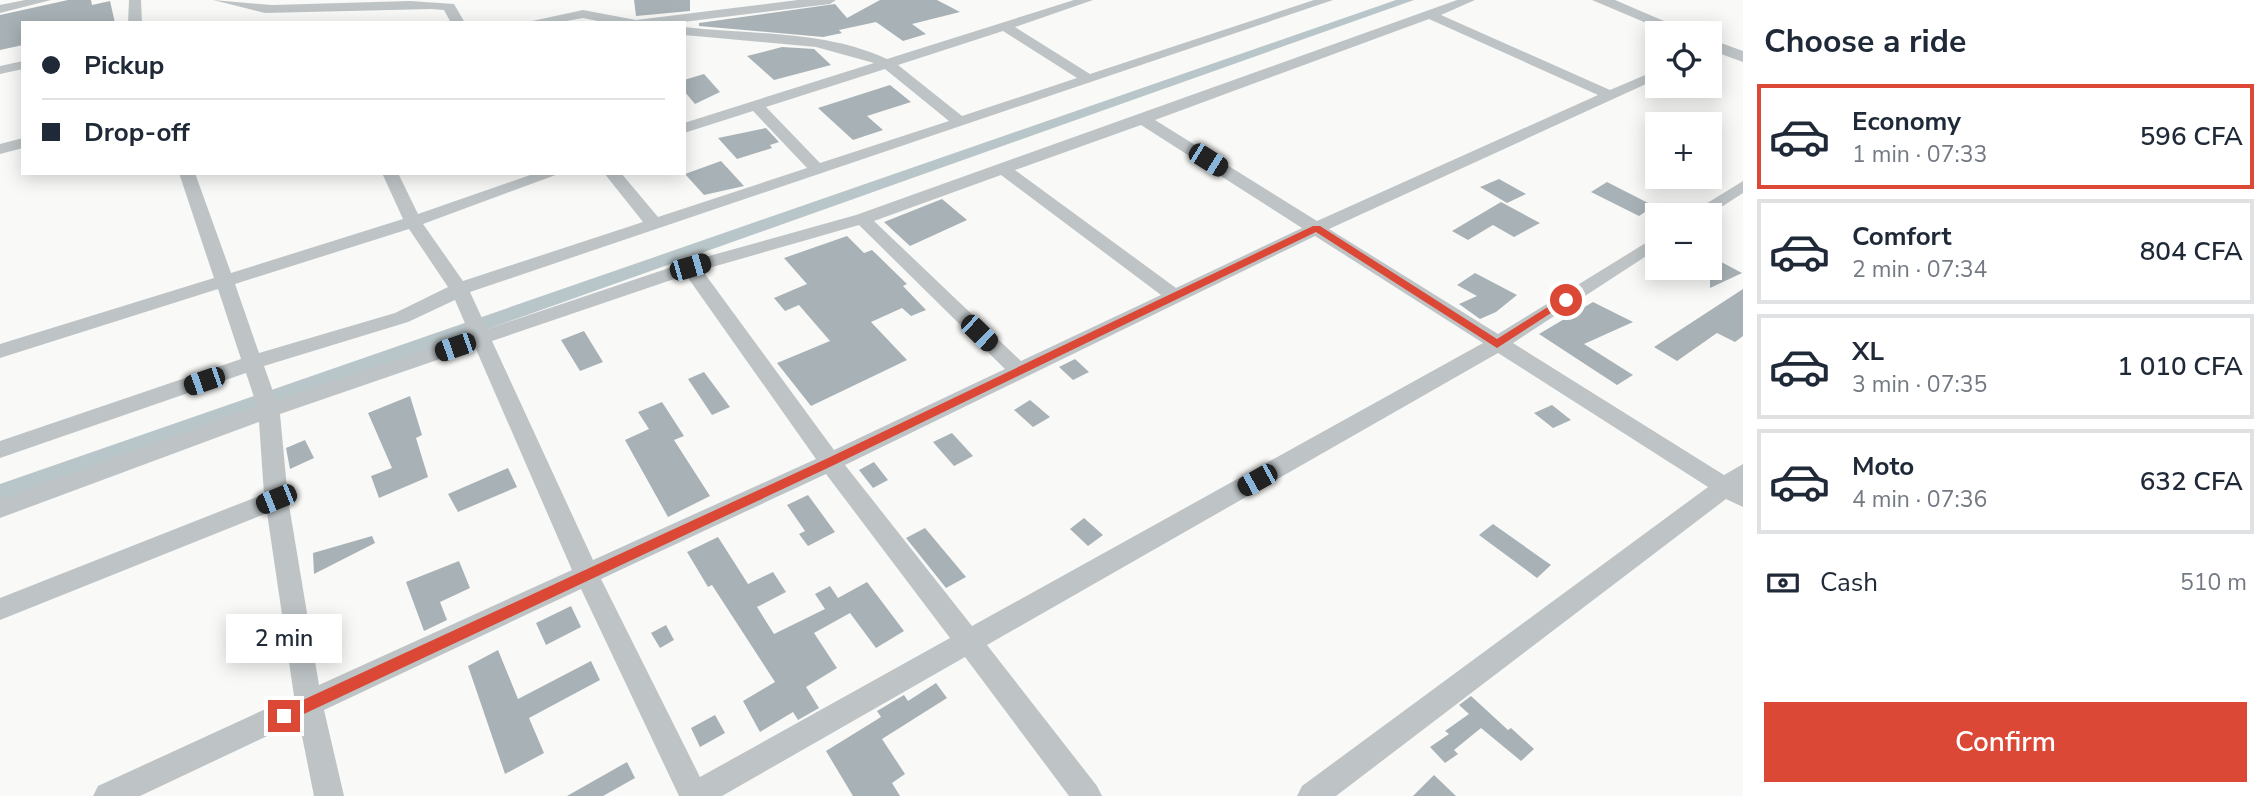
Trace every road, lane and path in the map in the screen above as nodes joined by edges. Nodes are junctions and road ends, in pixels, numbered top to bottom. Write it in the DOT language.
graph roads {
  1 [pos="45,0"];
  2 [pos="135,0"];
  3 [pos="219,0"];
  4 [pos="712,0"];
  5 [pos="830,0"];
  6 [pos="1087,0"];
  7 [pos="1327,0"];
  8 [pos="1469,0"];
  9 [pos="1600,0"];
  10 [pos="0,9"];
  11 [pos="723,13"];
  12 [pos="1430,15"];
  13 [pos="135,21"];
  14 [pos="457,21"];
  15 [pos="542,21"];
  16 [pos="620,21"];
  17 [pos="657,21"];
  18 [pos="1653,21"];
  19 [pos="1004,26"];
  20 [pos="686,31"];
  21 [pos="1722,50"];
  22 [pos="1743,57"];
  23 [pos="886,63"];
  24 [pos="21,65"];
  25 [pos="0,69"];
  26 [pos="1645,79"];
  27 [pos="1089,80"];
  28 [pos="1610,95"];
  29 [pos="756,105"];
  30 [pos="1143,119"];
  31 [pos="961,123"];
  32 [pos="686,127"];
  33 [pos="21,144"];
  34 [pos="0,149"];
  35 [pos="1003,169"];
  36 [pos="819,172"];
  37 [pos="188,175"];
  38 [pos="391,175"];
  39 [pos="547,175"];
  40 [pos="614,175"];
  41 [pos="1743,186"];
  42 [pos="1716,203"];
  43 [pos="862,219"];
  44 [pos="413,222"];
  45 [pos="654,225"];
  46 [pos="1316,228"];
  47 [pos="1645,249"];
  48 [pos="690,267"];
  49 [pos="226,281"];
  50 [pos="459,289"];
  51 [pos="1175,296"];
  52 [pos="481,338"];
  53 [pos="1497,344"];
  54 [pos="0,351"];
  55 [pos="255,363"];
  56 [pos="1019,371"];
  57 [pos="270,410"];
  58 [pos="0,450"];
  59 [pos="830,462"];
  60 [pos="1737,486"];
  61 [pos="276,499"];
  62 [pos="0,509"];
  63 [pos="587,575"];
  64 [pos="0,609"];
  65 [pos="969,643"];
  66 [pos="309,704"];
  67 [pos="108,796"];
  68 [pos="329,796"];
  69 [pos="694,796"];
  70 [pos="1087,796"];
  71 [pos="1312,796"];
  1 -- 10 [label="street"];
  2 -- 13 [label="street"];
  3 -- 14 [label="street"];
  4 -- 11 [label="street"];
  5 -- 11 [label="street"];
  6 -- 19 [label="street"];
  7 -- 27 [label="street"];
  8 -- 12 [label="street"];
  9 -- 18 [label="street"];
  11 -- 17 [label="street"];
  12 -- 28 [label="street"];
  12 -- 30 [label="street"];
  15 -- 16 [label="street"];
  19 -- 23 [label="street"];
  19 -- 27 [label="street"];
  20 -- 23 [label="street"];
  21 -- 22 [label="street"];
  23 -- 29 [label="street"];
  23 -- 31 [label="street"];
  24 -- 25 [label="street"];
  26 -- 28 [label="street"];
  27 -- 31 [label="street"];
  28 -- 46 [label="street"];
  29 -- 32 [label="street"];
  29 -- 36 [label="street"];
  30 -- 35 [label="street"];
  30 -- 46 [label="street"];
  31 -- 36 [label="street"];
  33 -- 34 [label="street"];
  35 -- 43 [label="street"];
  35 -- 51 [label="street"];
  36 -- 45 [label="street"];
  37 -- 49 [label="street"];
  38 -- 44 [label="street"];
  39 -- 44 [label="street"];
  40 -- 45 [label="street"];
  41 -- 42 [label="street"];
  43 -- 48 [label="street"];
  43 -- 56 [label="street"];
  44 -- 49 [label="street"];
  44 -- 50 [label="street"];
  45 -- 50 [label="street"];
  46 -- 51 [label="street"];
  46 -- 53 [label="street"];
  47 -- 53 [label="street"];
  48 -- 52 [label="street"];
  48 -- 59 [label="street"];
  49 -- 54 [label="street"];
  49 -- 55 [label="street"];
  50 -- 52 [label="street"];
  50 -- 55 [label="street"];
  51 -- 56 [label="street"];
  52 -- 57 [label="street"];
  52 -- 63 [label="street"];
  53 -- 60 [label="street"];
  53 -- 65 [label="street"];
  55 -- 57 [label="street"];
  55 -- 58 [label="street"];
  56 -- 59 [label="street"];
  57 -- 61 [label="street"];
  57 -- 62 [label="street"];
  59 -- 63 [label="street"];
  59 -- 65 [label="street"];
  60 -- 71 [label="street"];
  61 -- 64 [label="street"];
  61 -- 66 [label="street"];
  63 -- 66 [label="street"];
  63 -- 69 [label="street"];
  65 -- 69 [label="street"];
  65 -- 70 [label="street"];
  66 -- 67 [label="street"];
  66 -- 68 [label="street"];
}
